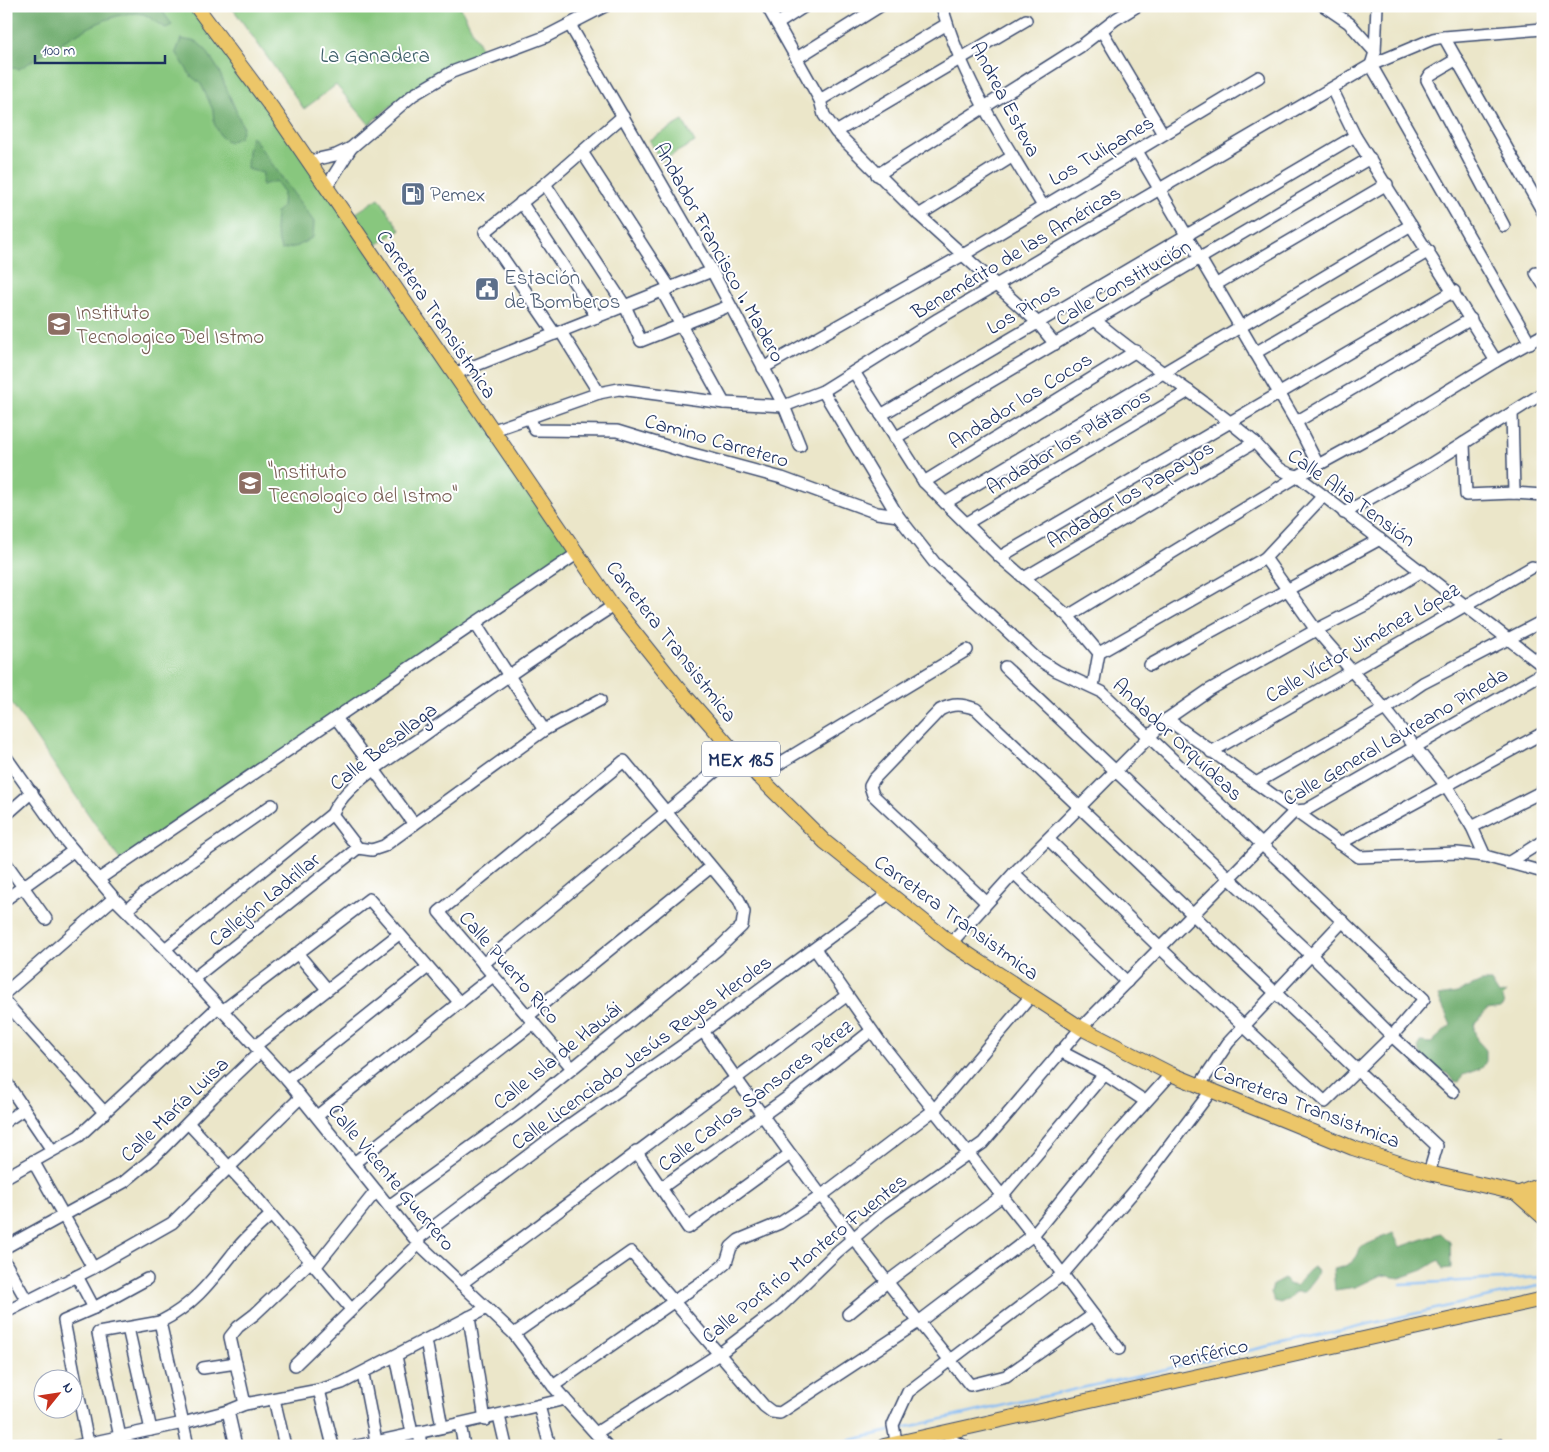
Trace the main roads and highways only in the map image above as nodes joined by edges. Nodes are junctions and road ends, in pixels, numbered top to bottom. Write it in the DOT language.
graph roads {
  1 [pos="196,6"];
  2 [pos="1543,1184"];
  3 [pos="1517,1194"];
  4 [pos="1543,1199"];
  5 [pos="1543,1217"];
  6 [pos="1543,1306"];
  7 [pos="1245,1370"];
  8 [pos="893,1439"];
  9 [pos="926,1446"];
  1 -- 3 [label="main road, Carretera Transistmica / MEX 185"];
  2 -- 3 [label="main road"];
  3 -- 4 [label="main road, Carretera Transistmica / MEX 185"];
  3 -- 5 [label="main road"];
  6 -- 7 [label="main road, Periférico"];
  7 -- 8 [label="main road, Periférico"];
  7 -- 9 [label="main road, Periférico"];
}
